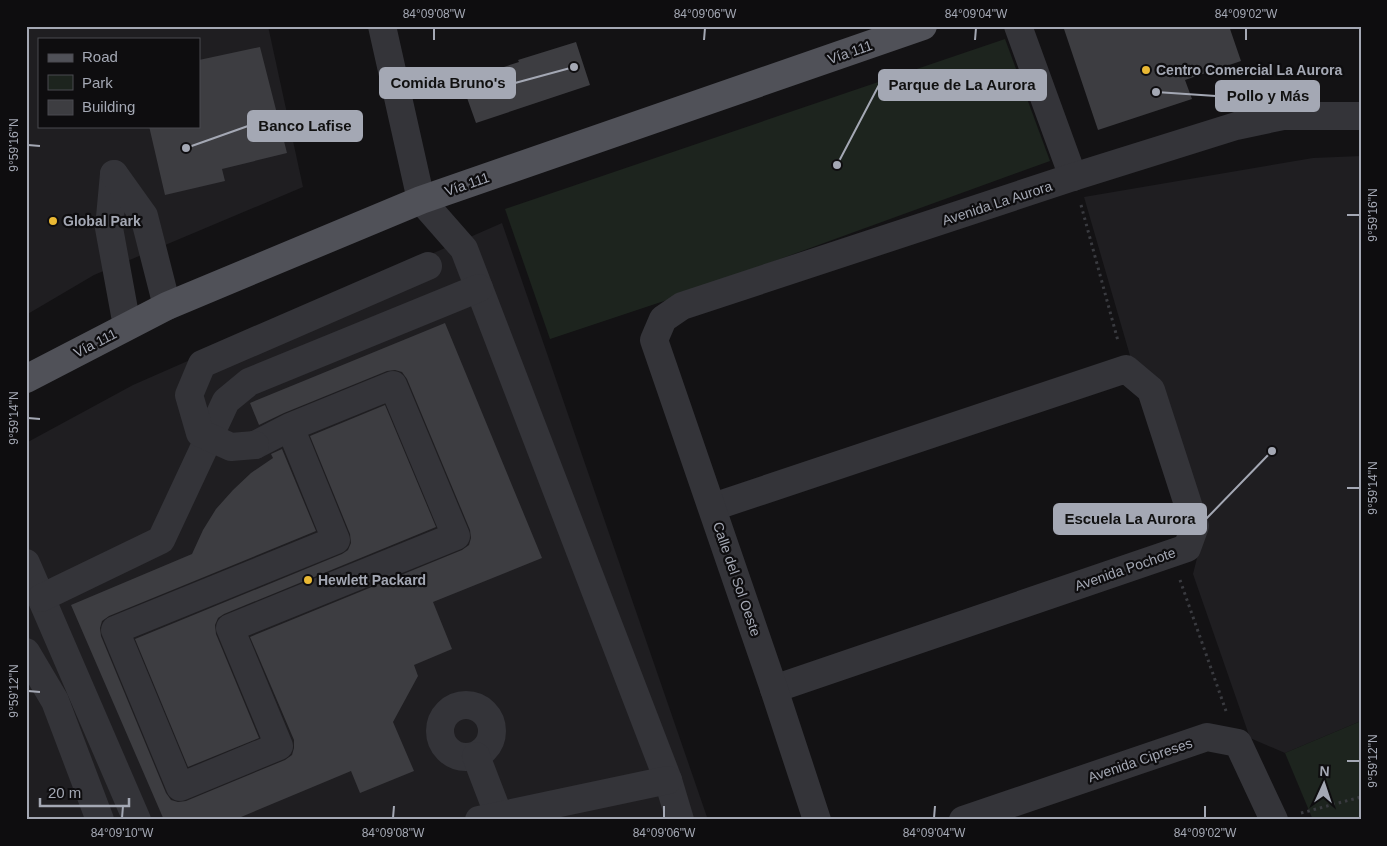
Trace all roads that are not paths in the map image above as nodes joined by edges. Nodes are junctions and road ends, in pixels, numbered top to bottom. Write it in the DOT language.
graph roads {
  1 [pos="382,26"];
  2 [pos="923,26"];
  3 [pos="1018,26"];
  4 [pos="1361,116"];
  5 [pos="1073,177"];
  6 [pos="420,200"];
  7 [pos="464,249"];
  8 [pos="479,288"];
  9 [pos="168,306"];
  10 [pos="128,326"];
  11 [pos="654,340"];
  12 [pos="26,379"];
  13 [pos="290,427"];
  14 [pos="713,508"];
  15 [pos="26,563"];
  16 [pos="41,598"];
  17 [pos="26,652"];
  18 [pos="774,689"];
  19 [pos="476,756"];
  20 [pos="668,780"];
  21 [pos="1284,817"];
  22 [pos="489,818"];
  23 [pos="100,820"];
  24 [pos="137,820"];
  25 [pos="680,820"];
  26 [pos="817,820"];
  27 [pos="963,820"];
  1 -- 6 [label="street"];
  2 -- 6 [label="main road, Vía 111"];
  3 -- 5 [label="street"];
  4 -- 5 [label="street, Avenida La Aurora"];
  5 -- 11 [label="street, Avenida La Aurora"];
  6 -- 7 [label="street"];
  6 -- 9 [label="main road, Vía 111"];
  7 -- 8 [label="street"];
  7 -- 13 [label="street, bridge"];
  8 -- 16 [label="street"];
  8 -- 20 [label="street"];
  9 -- 10 [label="main road, Vía 111"];
  9 -- 10 [label="street"];
  10 -- 12 [label="main road, Vía 111"];
  11 -- 14 [label="street, Calle del Sol Oeste"];
  13 -- 13 [label="street"];
  14 -- 18 [label="street, Calle del Sol Oeste"];
  14 -- 18 [label="street, Avenida Pochote"];
  15 -- 16 [label="street"];
  16 -- 24 [label="street"];
  17 -- 23 [label="street"];
  18 -- 26 [label="street, Calle del Sol Oeste"];
  19 -- 22 [label="street"];
  20 -- 22 [label="street"];
  20 -- 25 [label="street"];
  21 -- 27 [label="street, Avenida Cipreses"];
}
